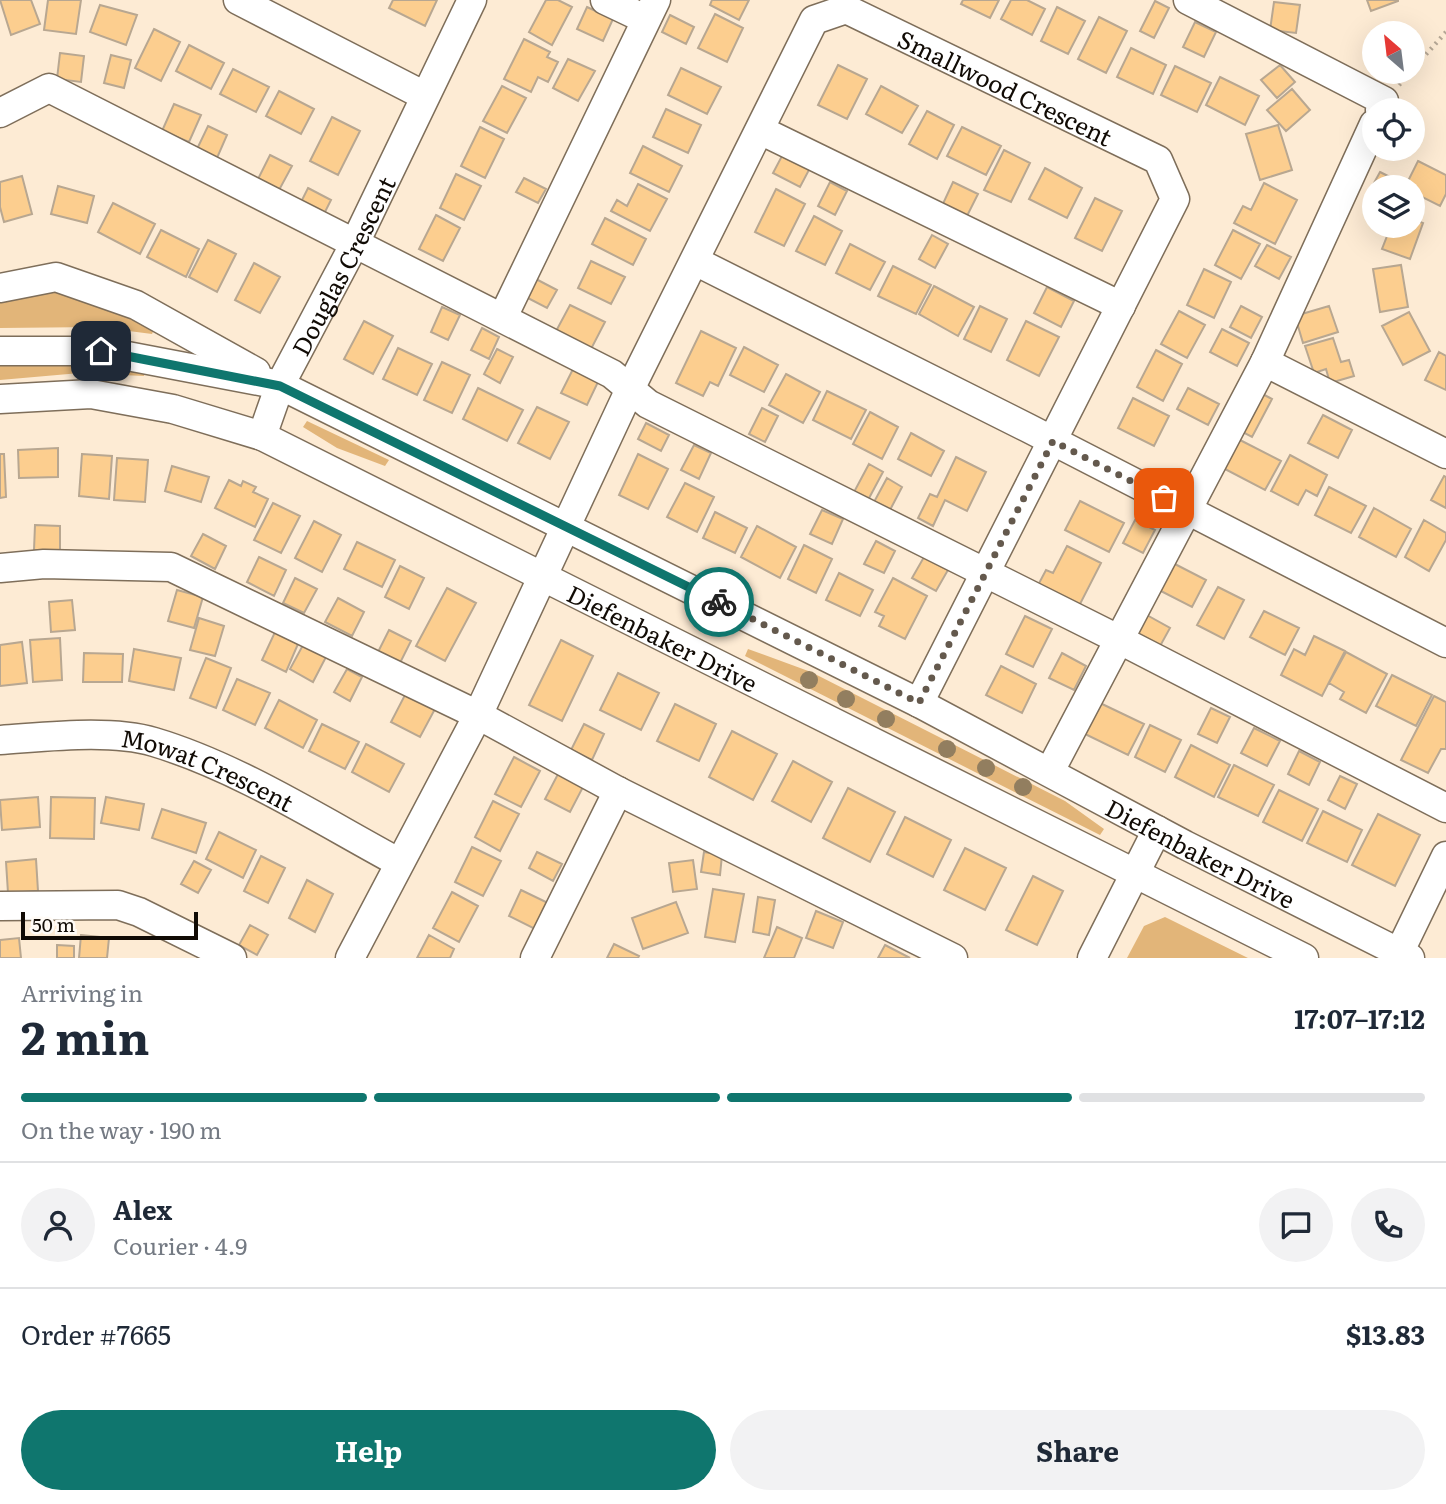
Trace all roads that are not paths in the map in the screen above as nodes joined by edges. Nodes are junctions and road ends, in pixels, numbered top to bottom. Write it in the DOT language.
graph roads {
  1 [pos="239,0"];
  2 [pos="472,0"];
  3 [pos="605,0"];
  4 [pos="1188,0"];
  5 [pos="651,10"];
  6 [pos="425,96"];
  7 [pos="1378,98"];
  8 [pos="0,113"];
  9 [pos="760,130"];
  10 [pos="1362,150"];
  11 [pos="354,245"];
  12 [pos="695,261"];
  13 [pos="0,288"];
  14 [pos="1121,306"];
  15 [pos="503,317"];
  16 [pos="0,351"];
  17 [pos="1265,362"];
  18 [pos="280,386"];
  19 [pos="630,389"];
  20 [pos="0,399"];
  21 [pos="262,436"];
  22 [pos="1053,441"];
  23 [pos="1446,453"];
  24 [pos="1187,509"];
  25 [pos="565,525"];
  26 [pos="548,562"];
  27 [pos="0,568"];
  28 [pos="986,573"];
  29 [pos="1118,639"];
  30 [pos="1446,643"];
  31 [pos="919,703"];
  32 [pos="478,715"];
  33 [pos="0,740"];
  34 [pos="1050,771"];
  35 [pos="618,791"];
  36 [pos="1446,808"];
  37 [pos="1157,830"];
  38 [pos="1446,856"];
  39 [pos="398,862"];
  40 [pos="1136,873"];
  41 [pos="0,906"];
  42 [pos="1405,955"];
  43 [pos="232,958"];
  44 [pos="350,958"];
  45 [pos="535,958"];
  46 [pos="953,958"];
  47 [pos="1092,958"];
  48 [pos="1304,958"];
  1 -- 6 [label="street"];
  2 -- 6 [label="street, Douglas Crescent"];
  3 -- 5 [label="street"];
  4 -- 7 [label="street"];
  5 -- 15 [label="street"];
  6 -- 11 [label="street, Douglas Crescent"];
  8 -- 11 [label="street"];
  9 -- 12 [label="street, Smallwood Crescent"];
  9 -- 14 [label="street"];
  9 -- 14 [label="street, Smallwood Crescent"];
  10 -- 17 [label="street"];
  11 -- 15 [label="street"];
  11 -- 18 [label="street, Douglas Crescent"];
  12 -- 19 [label="street, Smallwood Crescent"];
  12 -- 22 [label="street"];
  13 -- 18 [label="street, Diefenbaker Drive"];
  14 -- 22 [label="street, Smallwood Crescent"];
  15 -- 19 [label="street"];
  16 -- 18 [label="street, Diefenbaker Drive"];
  17 -- 23 [label="street"];
  17 -- 24 [label="street"];
  18 -- 21 [label="street, Douglas Crescent"];
  18 -- 25 [label="street, Diefenbaker Drive"];
  19 -- 25 [label="street, Smallwood Crescent"];
  19 -- 28 [label="street"];
  20 -- 21 [label="street, Diefenbaker Drive"];
  21 -- 26 [label="street, Diefenbaker Drive"];
  22 -- 24 [label="street"];
  22 -- 28 [label="street, Smallwood Crescent"];
  24 -- 29 [label="street"];
  24 -- 30 [label="street"];
  25 -- 26 [label="street, Smallwood Crescent"];
  25 -- 31 [label="street, Diefenbaker Drive"];
  26 -- 32 [label="street"];
  26 -- 40 [label="street, Diefenbaker Drive"];
  27 -- 32 [label="street"];
  28 -- 29 [label="street"];
  28 -- 31 [label="street, Smallwood Crescent"];
  29 -- 34 [label="street"];
  29 -- 36 [label="street"];
  31 -- 34 [label="street, Diefenbaker Drive"];
  32 -- 35 [label="street"];
  32 -- 39 [label="street"];
  33 -- 39 [label="street, Mowat Crescent"];
  34 -- 37 [label="street, Diefenbaker Drive"];
  35 -- 45 [label="street"];
  35 -- 46 [label="street"];
  37 -- 40 [label="street"];
  37 -- 42 [label="street, Diefenbaker Drive"];
  38 -- 42 [label="street"];
  39 -- 44 [label="street"];
  40 -- 47 [label="street"];
  40 -- 48 [label="street, Diefenbaker Drive"];
  41 -- 43 [label="street"];
}
